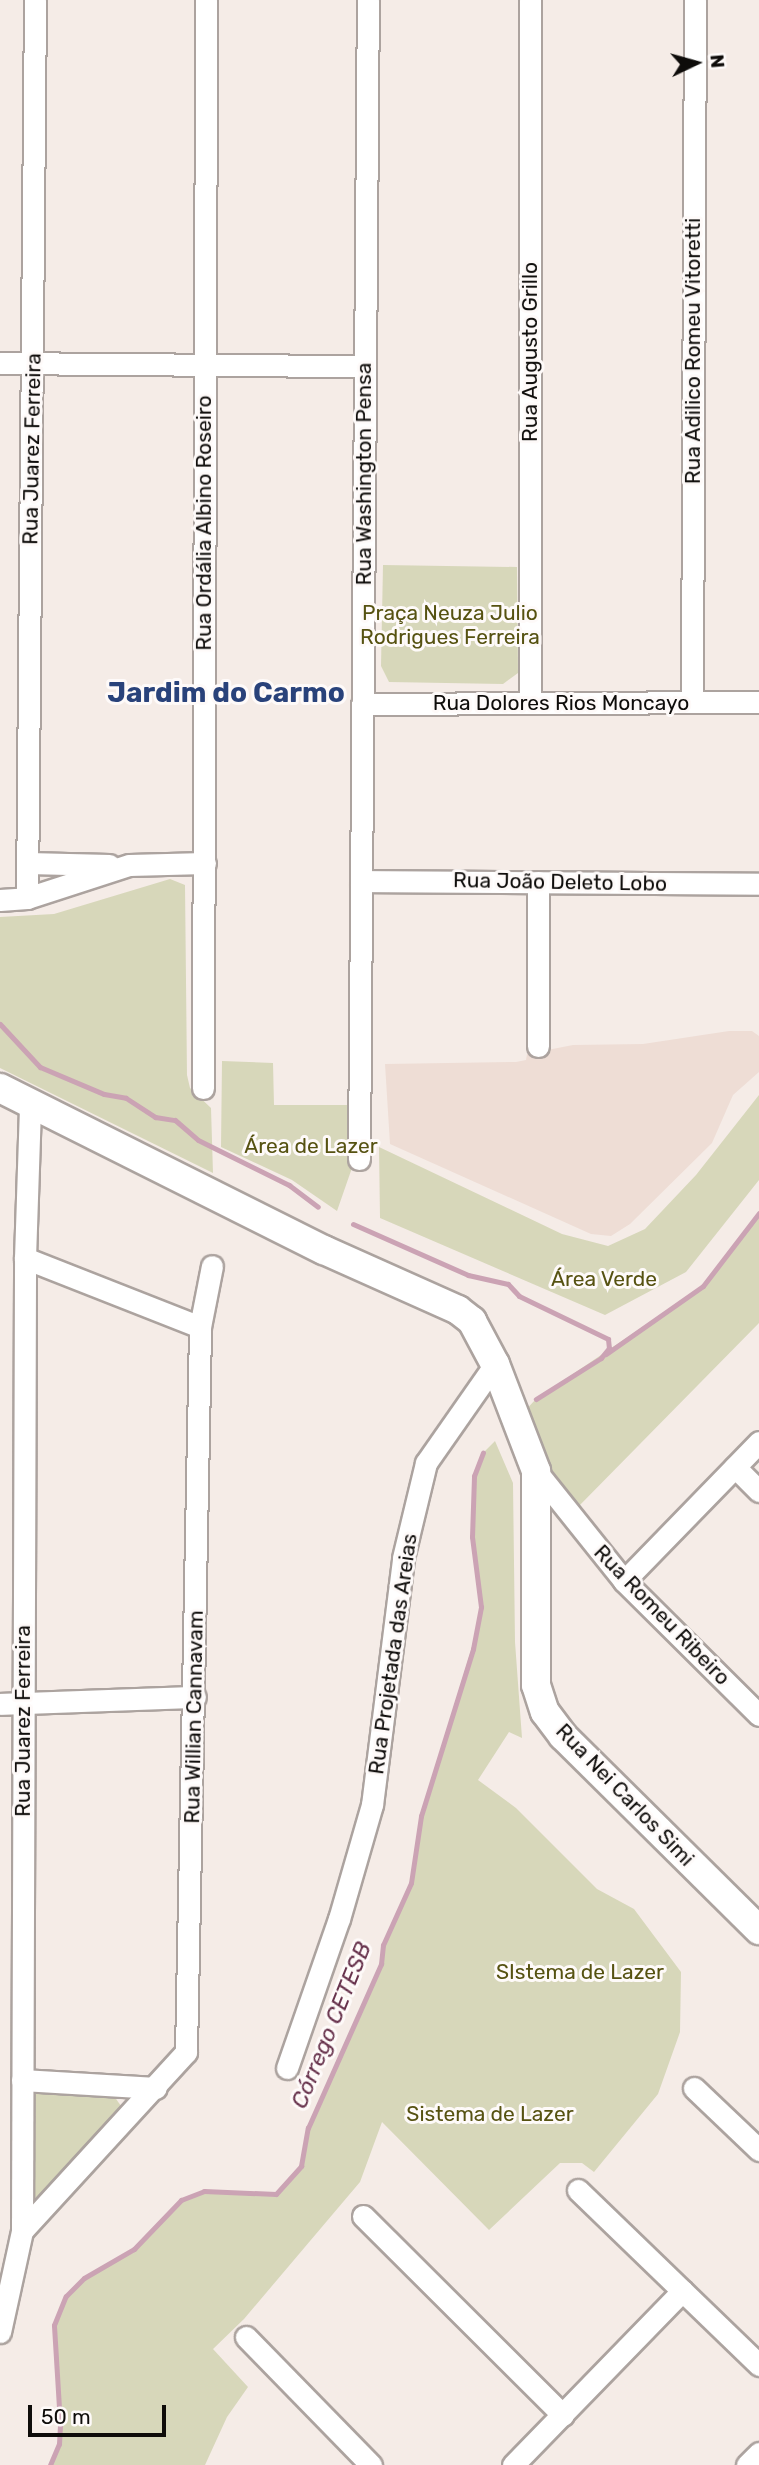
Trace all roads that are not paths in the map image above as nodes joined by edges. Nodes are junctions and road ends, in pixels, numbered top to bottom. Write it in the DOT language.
graph roads {
  1 [pos="35,0"];
  2 [pos="206,0"];
  3 [pos="368,0"];
  4 [pos="530,0"];
  5 [pos="695,0"];
  6 [pos="0,363"];
  7 [pos="33,363"];
  8 [pos="203,365"];
  9 [pos="365,366"];
  10 [pos="692,702"];
  11 [pos="759,702"];
  12 [pos="530,703"];
  13 [pos="362,704"];
  14 [pos="28,863"];
  15 [pos="205,863"];
  16 [pos="129,865"];
  17 [pos="361,881"];
  18 [pos="538,882"];
  19 [pos="759,884"];
  20 [pos="27,898"];
  21 [pos="0,900"];
  22 [pos="538,1046"];
  23 [pos="0,1088"];
  24 [pos="203,1088"];
  25 [pos="30,1107"];
  26 [pos="359,1159"];
  27 [pos="26,1258"];
  28 [pos="212,1266"];
  29 [pos="200,1327"];
  30 [pos="495,1364"];
  31 [pos="759,1443"];
  32 [pos="533,1464"];
  33 [pos="735,1467"];
  34 [pos="759,1491"];
  35 [pos="624,1581"];
  36 [pos="195,1697"];
  37 [pos="23,1700"];
  38 [pos="0,1704"];
  39 [pos="759,1715"];
  40 [pos="759,1930"];
  41 [pos="287,2068"];
  42 [pos="22,2080"];
  43 [pos="156,2088"];
  44 [pos="694,2088"];
  45 [pos="759,2150"];
  46 [pos="579,2190"];
  47 [pos="363,2216"];
  48 [pos="22,2231"];
  49 [pos="682,2291"];
  50 [pos="0,2332"];
  51 [pos="246,2337"];
  52 [pos="759,2365"];
  53 [pos="563,2415"];
  54 [pos="759,2453"];
  55 [pos="371,2465"];
  56 [pos="513,2465"];
  57 [pos="747,2465"];
  1 -- 7 [label="street, Rua Juarez Ferreira"];
  2 -- 8 [label="street, Rua Ordália Albino Roseiro"];
  3 -- 9 [label="street, Rua Washington Pensa"];
  4 -- 12 [label="street, Rua Augusto Grillo"];
  5 -- 10 [label="street, Rua Adilico Romeu Vitoretti"];
  6 -- 7 [label="street"];
  7 -- 8 [label="street"];
  7 -- 14 [label="street, Rua Juarez Ferreira"];
  8 -- 9 [label="street"];
  8 -- 15 [label="street, Rua Ordália Albino Roseiro"];
  9 -- 13 [label="street, Rua Washington Pensa"];
  10 -- 11 [label="street, Rua Dolores Rios Moncayo"];
  10 -- 12 [label="street, Rua Dolores Rios Moncayo"];
  12 -- 13 [label="street, Rua Dolores Rios Moncayo"];
  13 -- 17 [label="street, Rua Washington Pensa"];
  14 -- 16 [label="street"];
  14 -- 20 [label="street, Rua Juarez Ferreira"];
  15 -- 16 [label="street"];
  15 -- 24 [label="street, Rua Ordália Albino Roseiro"];
  16 -- 20 [label="street"];
  17 -- 18 [label="street, Rua João Deleto Lobo"];
  17 -- 26 [label="street, Rua Washington Pensa"];
  18 -- 19 [label="street, Rua João Deleto Lobo"];
  18 -- 22 [label="street"];
  20 -- 21 [label="street"];
  23 -- 25 [label="street"];
  25 -- 27 [label="street, Rua Juarez Ferreira"];
  25 -- 30 [label="street"];
  27 -- 29 [label="street"];
  27 -- 37 [label="street, Rua Juarez Ferreira"];
  28 -- 29 [label="street, Rua Willian Cannavam"];
  29 -- 36 [label="street, Rua Willian Cannavam"];
  30 -- 32 [label="street, Rua Romeu Ribeiro"];
  30 -- 41 [label="street, Rua Projetada das Areias"];
  31 -- 33 [label="street"];
  32 -- 35 [label="street, Rua Romeu Ribeiro"];
  32 -- 40 [label="street, Rua Nei Carlos Simi"];
  33 -- 34 [label="street"];
  33 -- 35 [label="street"];
  35 -- 39 [label="street, Rua Romeu Ribeiro"];
  36 -- 37 [label="street"];
  36 -- 43 [label="street, Rua Willian Cannavam"];
  37 -- 38 [label="street"];
  37 -- 42 [label="street, Rua Juarez Ferreira"];
  42 -- 43 [label="street"];
  42 -- 48 [label="street, Rua Juarez Ferreira"];
  43 -- 48 [label="street, Rua Willian Cannavam"];
  44 -- 45 [label="street"];
  46 -- 49 [label="street"];
  47 -- 53 [label="street"];
  48 -- 50 [label="street, Rua Juarez Ferreira"];
  49 -- 52 [label="street"];
  49 -- 53 [label="street"];
  51 -- 55 [label="street"];
  53 -- 56 [label="street"];
  54 -- 57 [label="street"];
}
